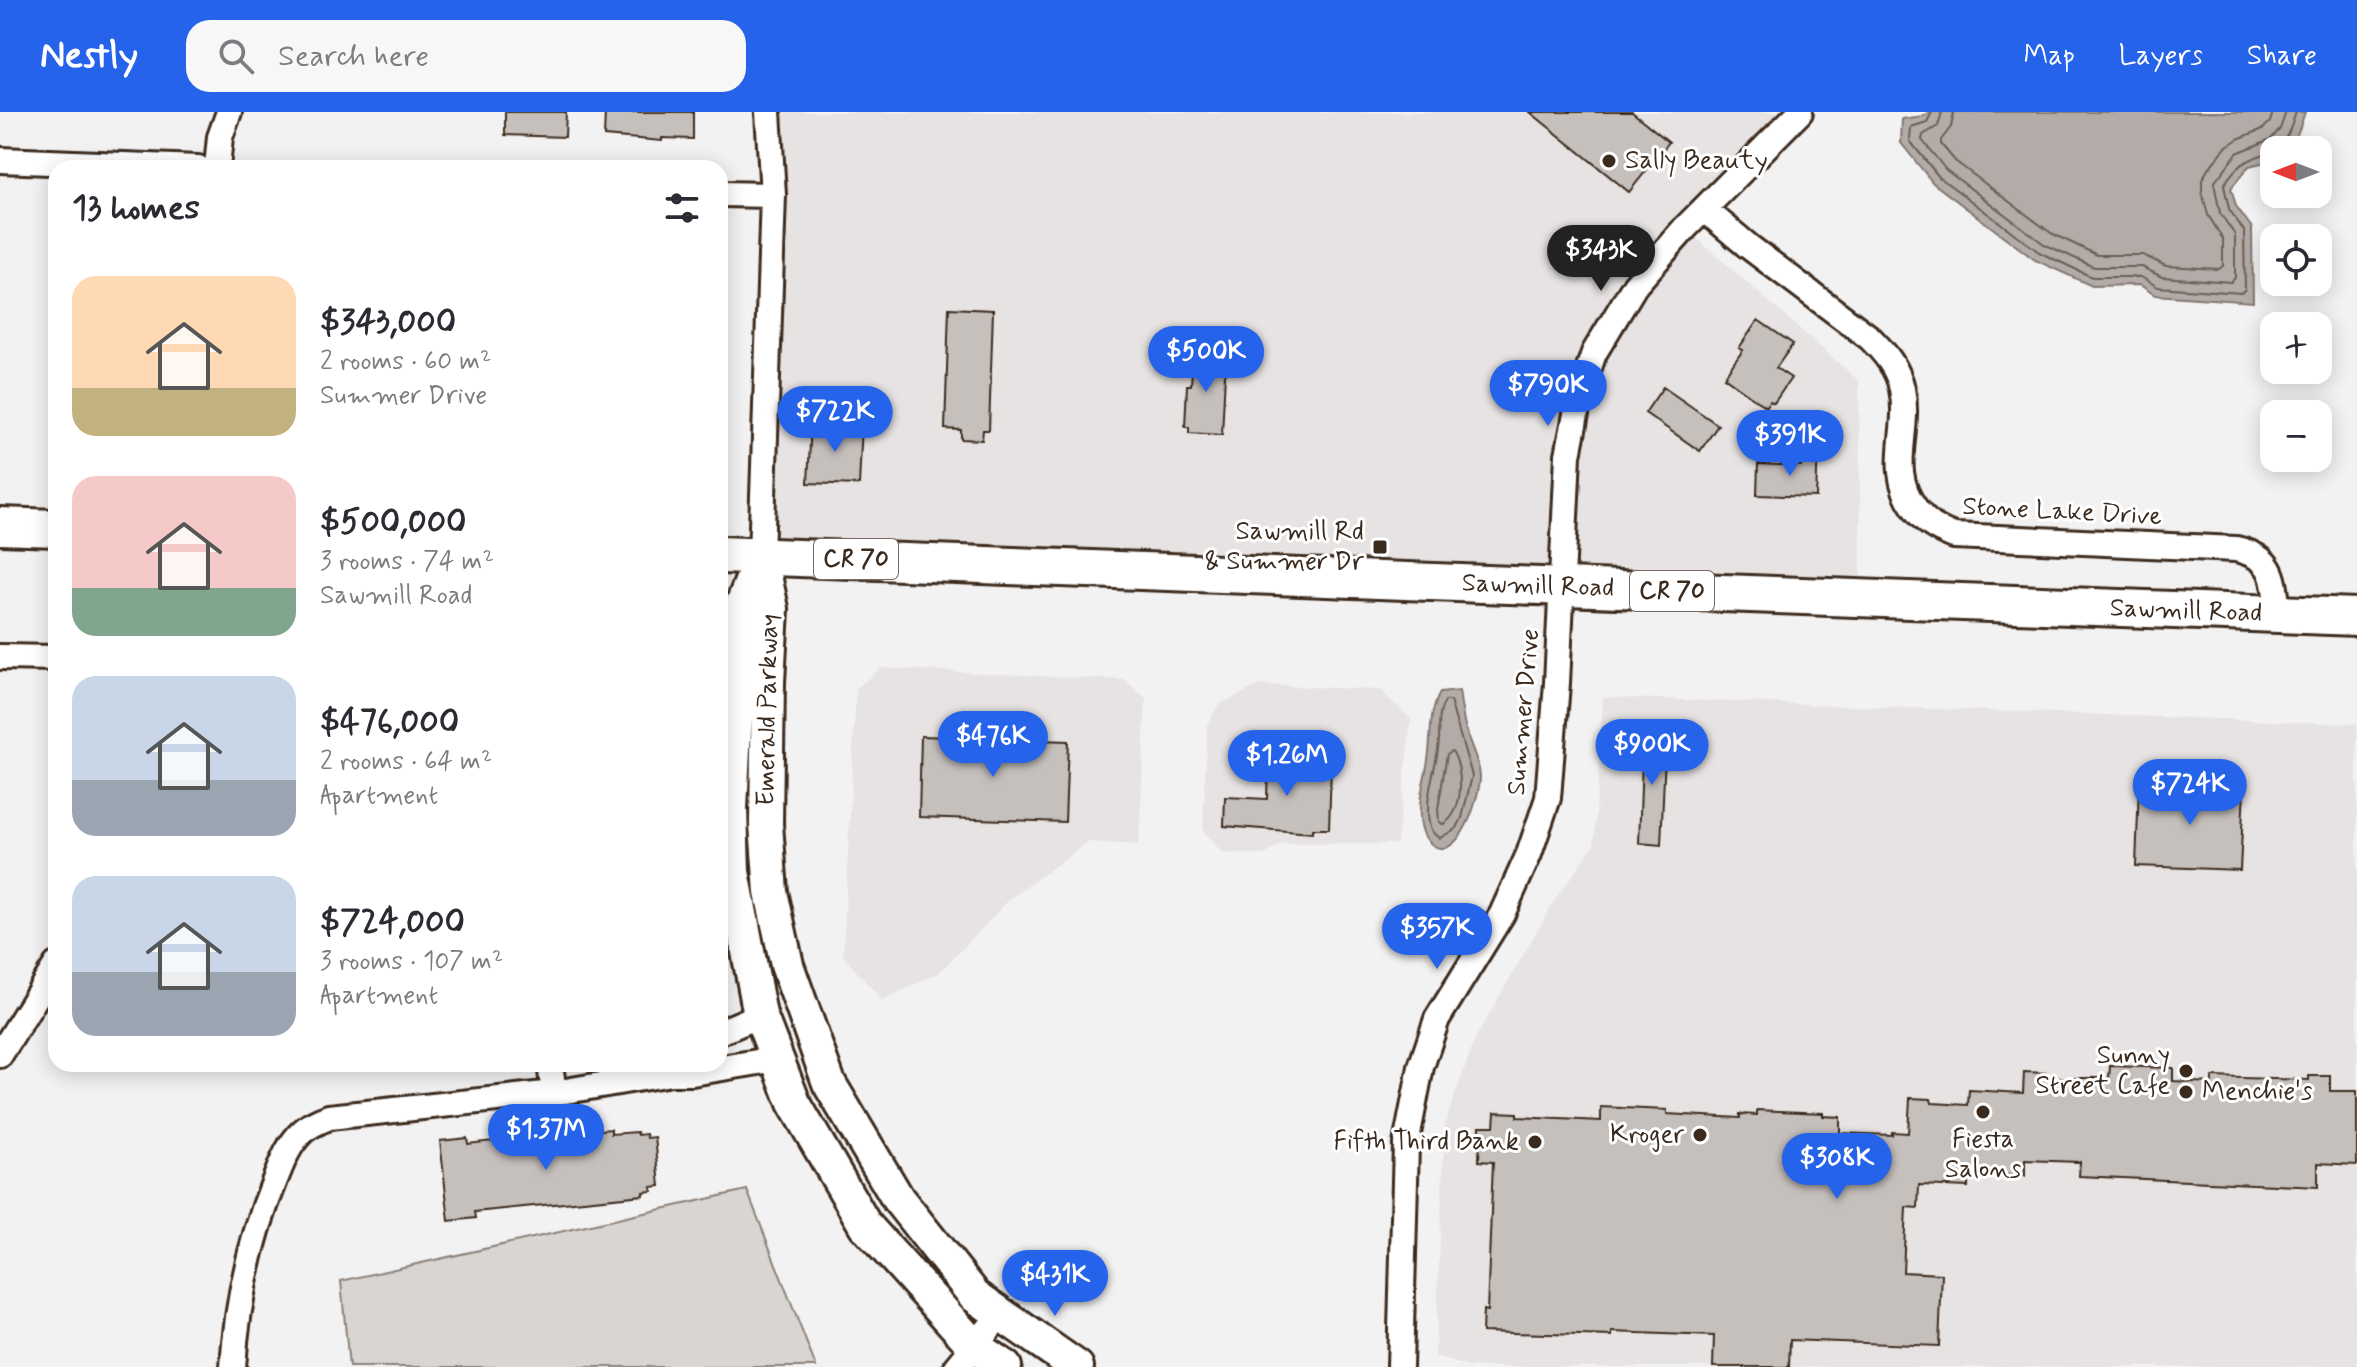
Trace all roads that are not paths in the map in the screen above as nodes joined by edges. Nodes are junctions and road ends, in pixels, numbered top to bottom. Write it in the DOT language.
graph roads {
  1 [pos="229,112"];
  2 [pos="768,112"];
  3 [pos="1800,112"];
  4 [pos="0,160"];
  5 [pos="218,160"];
  6 [pos="48,162"];
  7 [pos="728,194"];
  8 [pos="773,195"];
  9 [pos="1704,209"];
  10 [pos="0,526"];
  11 [pos="48,528"];
  12 [pos="728,555"];
  13 [pos="761,557"];
  14 [pos="1561,589"];
  15 [pos="2278,615"];
  16 [pos="2357,617"];
  17 [pos="0,657"];
  18 [pos="48,658"];
  19 [pos="48,978"];
  20 [pos="760,1015"];
  21 [pos="728,1029"];
  22 [pos="0,1055"];
  23 [pos="776,1059"];
  24 [pos="728,1067"];
  25 [pos="551,1072"];
  26 [pos="660,1072"];
  27 [pos="554,1093"];
  28 [pos="1001,1314"];
  29 [pos="966,1356"];
  30 [pos="233,1367"];
  31 [pos="1005,1367"];
  32 [pos="1077,1367"];
  33 [pos="1400,1367"];
  1 -- 5 [label="street"];
  2 -- 8 [label="street"];
  3 -- 9 [label="street, Summer Drive"];
  4 -- 6 [label="street"];
  7 -- 8 [label="street"];
  8 -- 13 [label="street"];
  9 -- 14 [label="street, Summer Drive"];
  9 -- 15 [label="street, Stone Lake Drive"];
  10 -- 11 [label="main road"];
  12 -- 13 [label="main road, Sawmill Road / CR 70"];
  13 -- 14 [label="main road, Sawmill Road / CR 70"];
  13 -- 20 [label="main road, Emerald Parkway"];
  13 -- 28 [label="main road, Emerald Parkway"];
  14 -- 15 [label="main road, Sawmill Road / CR 70"];
  14 -- 33 [label="street, Summer Drive"];
  15 -- 16 [label="main road, Sawmill Road / CR 70"];
  17 -- 18 [label="street"];
  19 -- 22 [label="street"];
  20 -- 21 [label="street"];
  20 -- 23 [label="main road, Emerald Parkway"];
  23 -- 24 [label="street"];
  23 -- 29 [label="main road, Emerald Parkway"];
  25 -- 27 [label="street"];
  26 -- 27 [label="street"];
  27 -- 30 [label="street"];
  28 -- 29 [label="street"];
  28 -- 32 [label="main road, Emerald Parkway"];
  29 -- 31 [label="main road, Emerald Parkway"];
}
